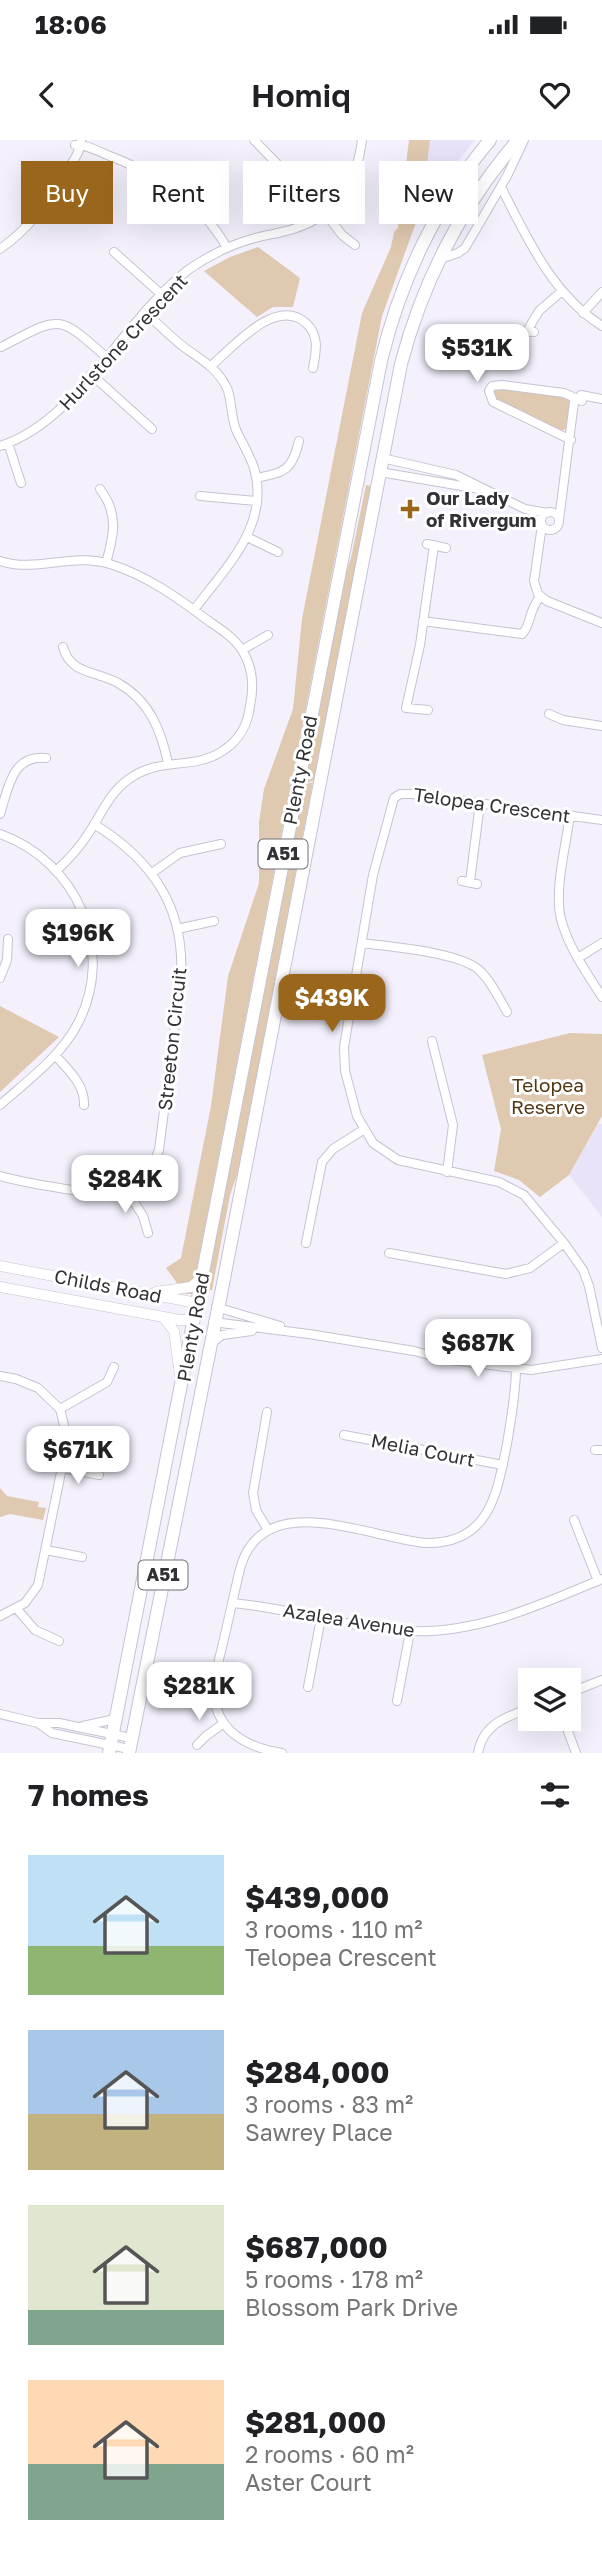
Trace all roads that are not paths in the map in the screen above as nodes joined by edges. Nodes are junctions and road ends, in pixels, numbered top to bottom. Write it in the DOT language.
graph roads {
  1 [pos="254,140"];
  2 [pos="362,140"];
  3 [pos="490,140"];
  4 [pos="519,140"];
  5 [pos="524,140"];
  6 [pos="78,144"];
  7 [pos="276,161"];
  8 [pos="359,161"];
  9 [pos="501,187"];
  10 [pos="491,203"];
  11 [pos="512,208"];
  12 [pos="306,224"];
  13 [pos="334,224"];
  14 [pos="355,245"];
  15 [pos="227,248"];
  16 [pos="0,249"];
  17 [pos="114,252"];
  18 [pos="440,259"];
  19 [pos="562,291"];
  20 [pos="602,292"];
  21 [pos="161,294"];
  22 [pos="145,313"];
  23 [pos="583,313"];
  24 [pos="602,326"];
  25 [pos="517,331"];
  26 [pos="1,347"];
  27 [pos="107,357"];
  28 [pos="211,366"];
  29 [pos="313,368"];
  30 [pos="91,374"];
  31 [pos="579,399"];
  32 [pos="602,401"];
  33 [pos="152,429"];
  34 [pos="571,440"];
  35 [pos="299,441"];
  36 [pos="4,445"];
  37 [pos="382,458"];
  38 [pos="361,461"];
  39 [pos="380,472"];
  40 [pos="256,478"];
  41 [pos="21,483"];
  42 [pos="100,489"];
  43 [pos="488,491"];
  44 [pos="200,496"];
  45 [pos="563,497"];
  46 [pos="257,501"];
  47 [pos="525,509"];
  48 [pos="548,513"];
  49 [pos="559,520"];
  50 [pos="542,523"];
  51 [pos="552,530"];
  52 [pos="247,537"];
  53 [pos="446,548"];
  54 [pos="539,548"];
  55 [pos="278,552"];
  56 [pos="0,561"];
  57 [pos="106,563"];
  58 [pos="540,597"];
  59 [pos="194,610"];
  60 [pos="423,621"];
  61 [pos="602,623"];
  62 [pos="268,635"];
  63 [pos="62,647"];
  64 [pos="242,650"];
  65 [pos="406,708"];
  66 [pos="395,710"];
  67 [pos="428,710"];
  68 [pos="549,714"];
  69 [pos="602,726"];
  70 [pos="46,758"];
  71 [pos="168,763"];
  72 [pos="480,803"];
  73 [pos="0,814"];
  74 [pos="570,815"];
  75 [pos="602,820"];
  76 [pos="94,824"];
  77 [pos="0,834"];
  78 [pos="220,844"];
  79 [pos="57,870"];
  80 [pos="152,873"];
  81 [pos="469,882"];
  82 [pos="214,921"];
  83 [pos="177,929"];
  84 [pos="8,939"];
  85 [pos="362,943"];
  86 [pos="602,943"];
  87 [pos="578,958"];
  88 [pos="0,978"];
  89 [pos="602,997"];
  90 [pos="507,1012"];
  91 [pos="432,1041"];
  92 [pos="55,1055"];
  93 [pos="0,1105"];
  94 [pos="84,1105"];
  95 [pos="363,1130"];
  96 [pos="447,1172"];
  97 [pos="0,1176"];
  98 [pos="125,1188"];
  99 [pos="148,1233"];
  100 [pos="306,1243"];
  101 [pos="564,1243"];
  102 [pos="389,1253"];
  103 [pos="0,1266"];
  104 [pos="201,1279"];
  105 [pos="0,1287"];
  106 [pos="130,1291"];
  107 [pos="142,1293"];
  108 [pos="198,1303"];
  109 [pos="216,1307"];
  110 [pos="129,1310"];
  111 [pos="163,1317"];
  112 [pos="194,1321"];
  113 [pos="213,1322"];
  114 [pos="265,1329"];
  115 [pos="309,1334"];
  116 [pos="601,1336"];
  117 [pos="209,1346"];
  118 [pos="602,1348"];
  119 [pos="602,1359"];
  120 [pos="114,1367"];
  121 [pos="515,1368"];
  122 [pos="0,1376"];
  123 [pos="181,1388"];
  124 [pos="60,1409"];
  125 [pos="267,1412"];
  126 [pos="344,1435"];
  127 [pos="503,1465"];
  128 [pos="63,1468"];
  129 [pos="99,1475"];
  130 [pos="574,1520"];
  131 [pos="268,1530"];
  132 [pos="46,1549"];
  133 [pos="82,1557"];
  134 [pos="600,1580"];
  135 [pos="233,1600"];
  136 [pos="17,1609"];
  137 [pos="0,1616"];
  138 [pos="321,1618"];
  139 [pos="410,1632"];
  140 [pos="60,1641"];
  141 [pos="602,1680"];
  142 [pos="308,1687"];
  143 [pos="581,1688"];
  144 [pos="397,1701"];
  145 [pos="518,1713"];
  146 [pos="0,1714"];
  147 [pos="115,1719"];
  148 [pos="38,1723"];
  149 [pos="224,1723"];
  150 [pos="80,1727"];
  151 [pos="568,1731"];
  152 [pos="110,1744"];
  153 [pos="197,1745"];
  154 [pos="130,1747"];
  155 [pos="282,1753"];
  156 [pos="478,1753"];
  157 [pos="576,1753"];
  1 -- 7 [label="street"];
  2 -- 8 [label="street, Hurlstone Crescent"];
  3 -- 38 [label="highway, Plenty Road / A51"];
  4 -- 18 [label="highway, Plenty Road / A51"];
  5 -- 9 [label="street"];
  6 -- 15 [label="street"];
  6 -- 16 [label="street"];
  9 -- 10 [label="street"];
  9 -- 11 [label="street"];
  10 -- 11 [label="street"];
  10 -- 18 [label="street"];
  11 -- 19 [label="street"];
  12 -- 15 [label="street, Hurlstone Crescent"];
  13 -- 14 [label="street"];
  15 -- 21 [label="street, Hurlstone Crescent"];
  17 -- 21 [label="street"];
  18 -- 37 [label="highway, Plenty Road / A51"];
  19 -- 23 [label="street"];
  19 -- 25 [label="street"];
  20 -- 23 [label="street"];
  21 -- 22 [label="street, Hurlstone Crescent"];
  22 -- 27 [label="street, Hurlstone Crescent"];
  22 -- 28 [label="street"];
  23 -- 24 [label="street"];
  26 -- 27 [label="street"];
  27 -- 30 [label="street, Hurlstone Crescent"];
  28 -- 29 [label="street"];
  28 -- 40 [label="street"];
  30 -- 33 [label="street"];
  30 -- 36 [label="street, Hurlstone Crescent"];
  31 -- 32 [label="street"];
  31 -- 34 [label="street"];
  31 -- 34 [label="street"];
  34 -- 45 [label="street"];
  35 -- 40 [label="street"];
  36 -- 41 [label="street"];
  37 -- 38 [label="highway"];
  37 -- 39 [label="highway, Plenty Road / A51"];
  37 -- 43 [label="street"];
  38 -- 39 [label="highway"];
  38 -- 104 [label="highway, Plenty Road / A51"];
  39 -- 43 [label="street"];
  39 -- 109 [label="highway, Plenty Road / A51"];
  40 -- 46 [label="street"];
  42 -- 57 [label="street"];
  43 -- 47 [label="street"];
  44 -- 46 [label="street"];
  45 -- 48 [label="street"];
  45 -- 49 [label="street"];
  46 -- 52 [label="street"];
  47 -- 48 [label="street"];
  47 -- 50 [label="street"];
  48 -- 49 [label="street"];
  48 -- 50 [label="street"];
  49 -- 51 [label="street"];
  50 -- 51 [label="street"];
  50 -- 54 [label="street"];
  51 -- 54 [label="street"];
  52 -- 55 [label="street"];
  52 -- 59 [label="street"];
  53 -- 60 [label="street"];
  54 -- 58 [label="street"];
  56 -- 57 [label="street"];
  57 -- 59 [label="street"];
  58 -- 60 [label="street"];
  58 -- 61 [label="street"];
  59 -- 64 [label="street"];
  60 -- 65 [label="street"];
  62 -- 64 [label="street"];
  63 -- 71 [label="street"];
  64 -- 71 [label="street"];
  65 -- 66 [label="street"];
  65 -- 67 [label="street"];
  68 -- 69 [label="street"];
  70 -- 73 [label="street"];
  71 -- 76 [label="street"];
  72 -- 74 [label="street, Telopea Crescent"];
  72 -- 81 [label="street"];
  72 -- 85 [label="street, Telopea Crescent"];
  74 -- 75 [label="street, Telopea Crescent"];
  74 -- 87 [label="street"];
  76 -- 79 [label="street"];
  76 -- 80 [label="street, Streeton Circuit"];
  77 -- 79 [label="street"];
  78 -- 80 [label="street"];
  79 -- 92 [label="street"];
  80 -- 83 [label="street, Streeton Circuit"];
  82 -- 83 [label="street"];
  83 -- 98 [label="street, Streeton Circuit"];
  84 -- 88 [label="street"];
  85 -- 90 [label="street"];
  85 -- 95 [label="street, Telopea Crescent"];
  86 -- 87 [label="street"];
  87 -- 89 [label="street"];
  91 -- 96 [label="street"];
  92 -- 93 [label="street"];
  92 -- 94 [label="street"];
  95 -- 96 [label="street, Telopea Crescent"];
  95 -- 100 [label="street"];
  96 -- 101 [label="street, Telopea Crescent"];
  97 -- 98 [label="street"];
  98 -- 99 [label="street"];
  101 -- 102 [label="street"];
  101 -- 116 [label="street, Telopea Crescent"];
  103 -- 106 [label="main road, Childs Road"];
  104 -- 107 [label="main road"];
  104 -- 108 [label="highway, Plenty Road / A51"];
  105 -- 110 [label="main road, Childs Road"];
  106 -- 107 [label="main road, Childs Road"];
  106 -- 110 [label="main road"];
  107 -- 108 [label="main road, Childs Road"];
  108 -- 109 [label="highway, Childs Road"];
  108 -- 112 [label="highway, Plenty Road / A51"];
  109 -- 113 [label="highway, Plenty Road / A51"];
  109 -- 115 [label="street"];
  110 -- 111 [label="main road, Childs Road"];
  111 -- 112 [label="main road, Childs Road"];
  111 -- 123 [label="main road"];
  112 -- 113 [label="highway, Childs Road"];
  112 -- 123 [label="highway, Plenty Road / A51"];
  113 -- 114 [label="street"];
  113 -- 117 [label="highway, Plenty Road / A51"];
  114 -- 115 [label="street"];
  114 -- 117 [label="street"];
  115 -- 121 [label="street"];
  116 -- 118 [label="street, Telopea Crescent"];
  117 -- 154 [label="highway, Plenty Road / A51"];
  119 -- 121 [label="street"];
  120 -- 124 [label="street"];
  121 -- 127 [label="street"];
  122 -- 124 [label="street"];
  123 -- 147 [label="highway, Plenty Road / A51"];
  124 -- 128 [label="street"];
  125 -- 131 [label="street"];
  126 -- 127 [label="street, Melia Court"];
  127 -- 131 [label="street"];
  128 -- 129 [label="street"];
  128 -- 132 [label="street"];
  130 -- 134 [label="street"];
  131 -- 135 [label="street"];
  132 -- 133 [label="street"];
  132 -- 136 [label="street"];
  134 -- 139 [label="street, Azalea Avenue"];
  135 -- 138 [label="street, Azalea Avenue"];
  135 -- 149 [label="street"];
  136 -- 137 [label="street"];
  136 -- 140 [label="street"];
  138 -- 139 [label="street, Azalea Avenue"];
  138 -- 142 [label="street"];
  139 -- 144 [label="street"];
  141 -- 143 [label="street"];
  145 -- 156 [label="street"];
  146 -- 148 [label="street"];
  147 -- 150 [label="street"];
  147 -- 152 [label="highway, Plenty Road / A51"];
  148 -- 150 [label="street"];
  148 -- 152 [label="street"];
  149 -- 153 [label="street"];
  149 -- 155 [label="street"];
  150 -- 152 [label="street"];
  151 -- 157 [label="street"];
  152 -- 154 [label="street"];
}
